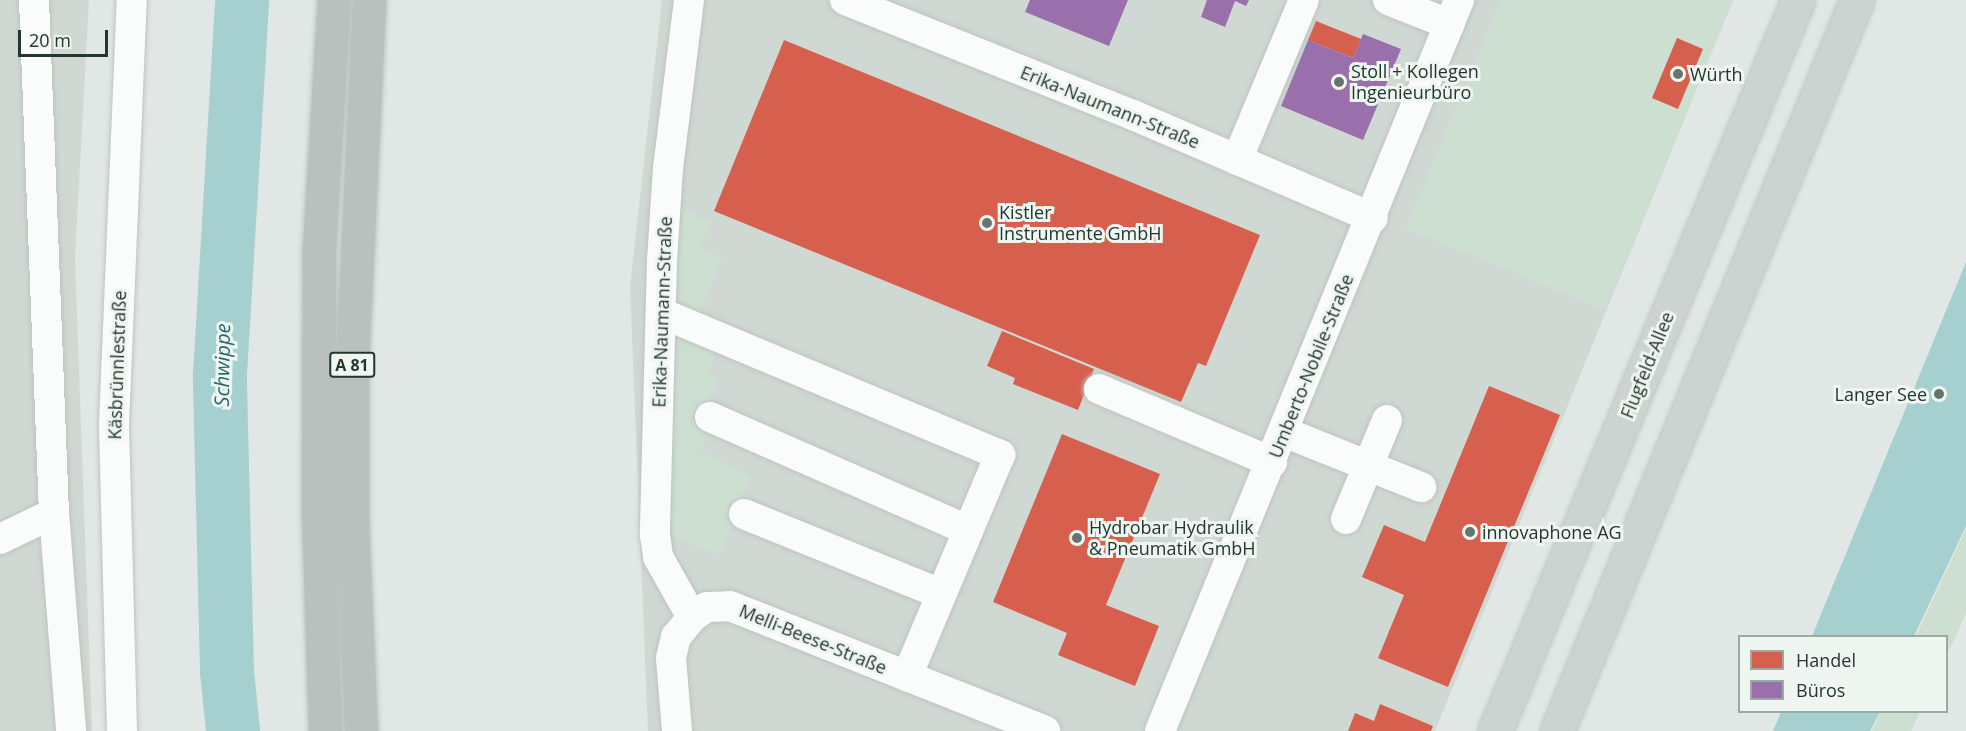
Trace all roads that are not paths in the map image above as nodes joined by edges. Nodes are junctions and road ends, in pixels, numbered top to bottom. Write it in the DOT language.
graph roads {
  1 [pos="34,0"];
  2 [pos="132,0"];
  3 [pos="334,0"];
  4 [pos="369,0"];
  5 [pos="689,0"];
  6 [pos="845,0"];
  7 [pos="1304,0"];
  8 [pos="1388,0"];
  9 [pos="1798,0"];
  10 [pos="1857,0"];
  11 [pos="1454,12"];
  12 [pos="1237,160"];
  13 [pos="1373,218"];
  14 [pos="661,313"];
  15 [pos="1099,388"];
  16 [pos="710,417"];
  17 [pos="1387,420"];
  18 [pos="1284,432"];
  19 [pos="1272,462"];
  20 [pos="1369,466"];
  21 [pos="1421,487"];
  22 [pos="54,513"];
  23 [pos="744,514"];
  24 [pos="1346,519"];
  25 [pos="968,530"];
  26 [pos="0,539"];
  27 [pos="941,594"];
  28 [pos="692,617"];
  29 [pos="907,676"];
  30 [pos="71,731"];
  31 [pos="122,731"];
  32 [pos="325,731"];
  33 [pos="361,731"];
  34 [pos="677,731"];
  35 [pos="1045,731"];
  36 [pos="1160,731"];
  37 [pos="1496,731"];
  38 [pos="1557,731"];
  1 -- 22 [label="street"];
  2 -- 31 [label="street, Käsbrünnlestraße"];
  3 -- 32 [label="highway, A 81"];
  4 -- 33 [label="highway, A 81"];
  5 -- 14 [label="street, Erika-Naumann-Straße"];
  6 -- 12 [label="street, Erika-Naumann-Straße"];
  7 -- 12 [label="street"];
  8 -- 11 [label="street"];
  9 -- 37 [label="main road, Flugfeld-Allee"];
  10 -- 38 [label="main road"];
  11 -- 13 [label="street, Umberto-Nobile-Straße"];
  12 -- 13 [label="street, Erika-Naumann-Straße"];
  13 -- 18 [label="street, Umberto-Nobile-Straße"];
  14 -- 25 [label="street"];
  14 -- 28 [label="street, Erika-Naumann-Straße"];
  15 -- 19 [label="street"];
  16 -- 25 [label="street"];
  17 -- 20 [label="street"];
  18 -- 19 [label="street, Umberto-Nobile-Straße"];
  18 -- 20 [label="street"];
  19 -- 36 [label="street, Umberto-Nobile-Straße"];
  20 -- 21 [label="street"];
  20 -- 24 [label="street"];
  22 -- 26 [label="street"];
  22 -- 30 [label="street"];
  23 -- 27 [label="street"];
  25 -- 27 [label="street"];
  27 -- 29 [label="street"];
  28 -- 29 [label="street, Melli-Beese-Straße"];
  28 -- 34 [label="street"];
  29 -- 35 [label="street, Melli-Beese-Straße"];
}
